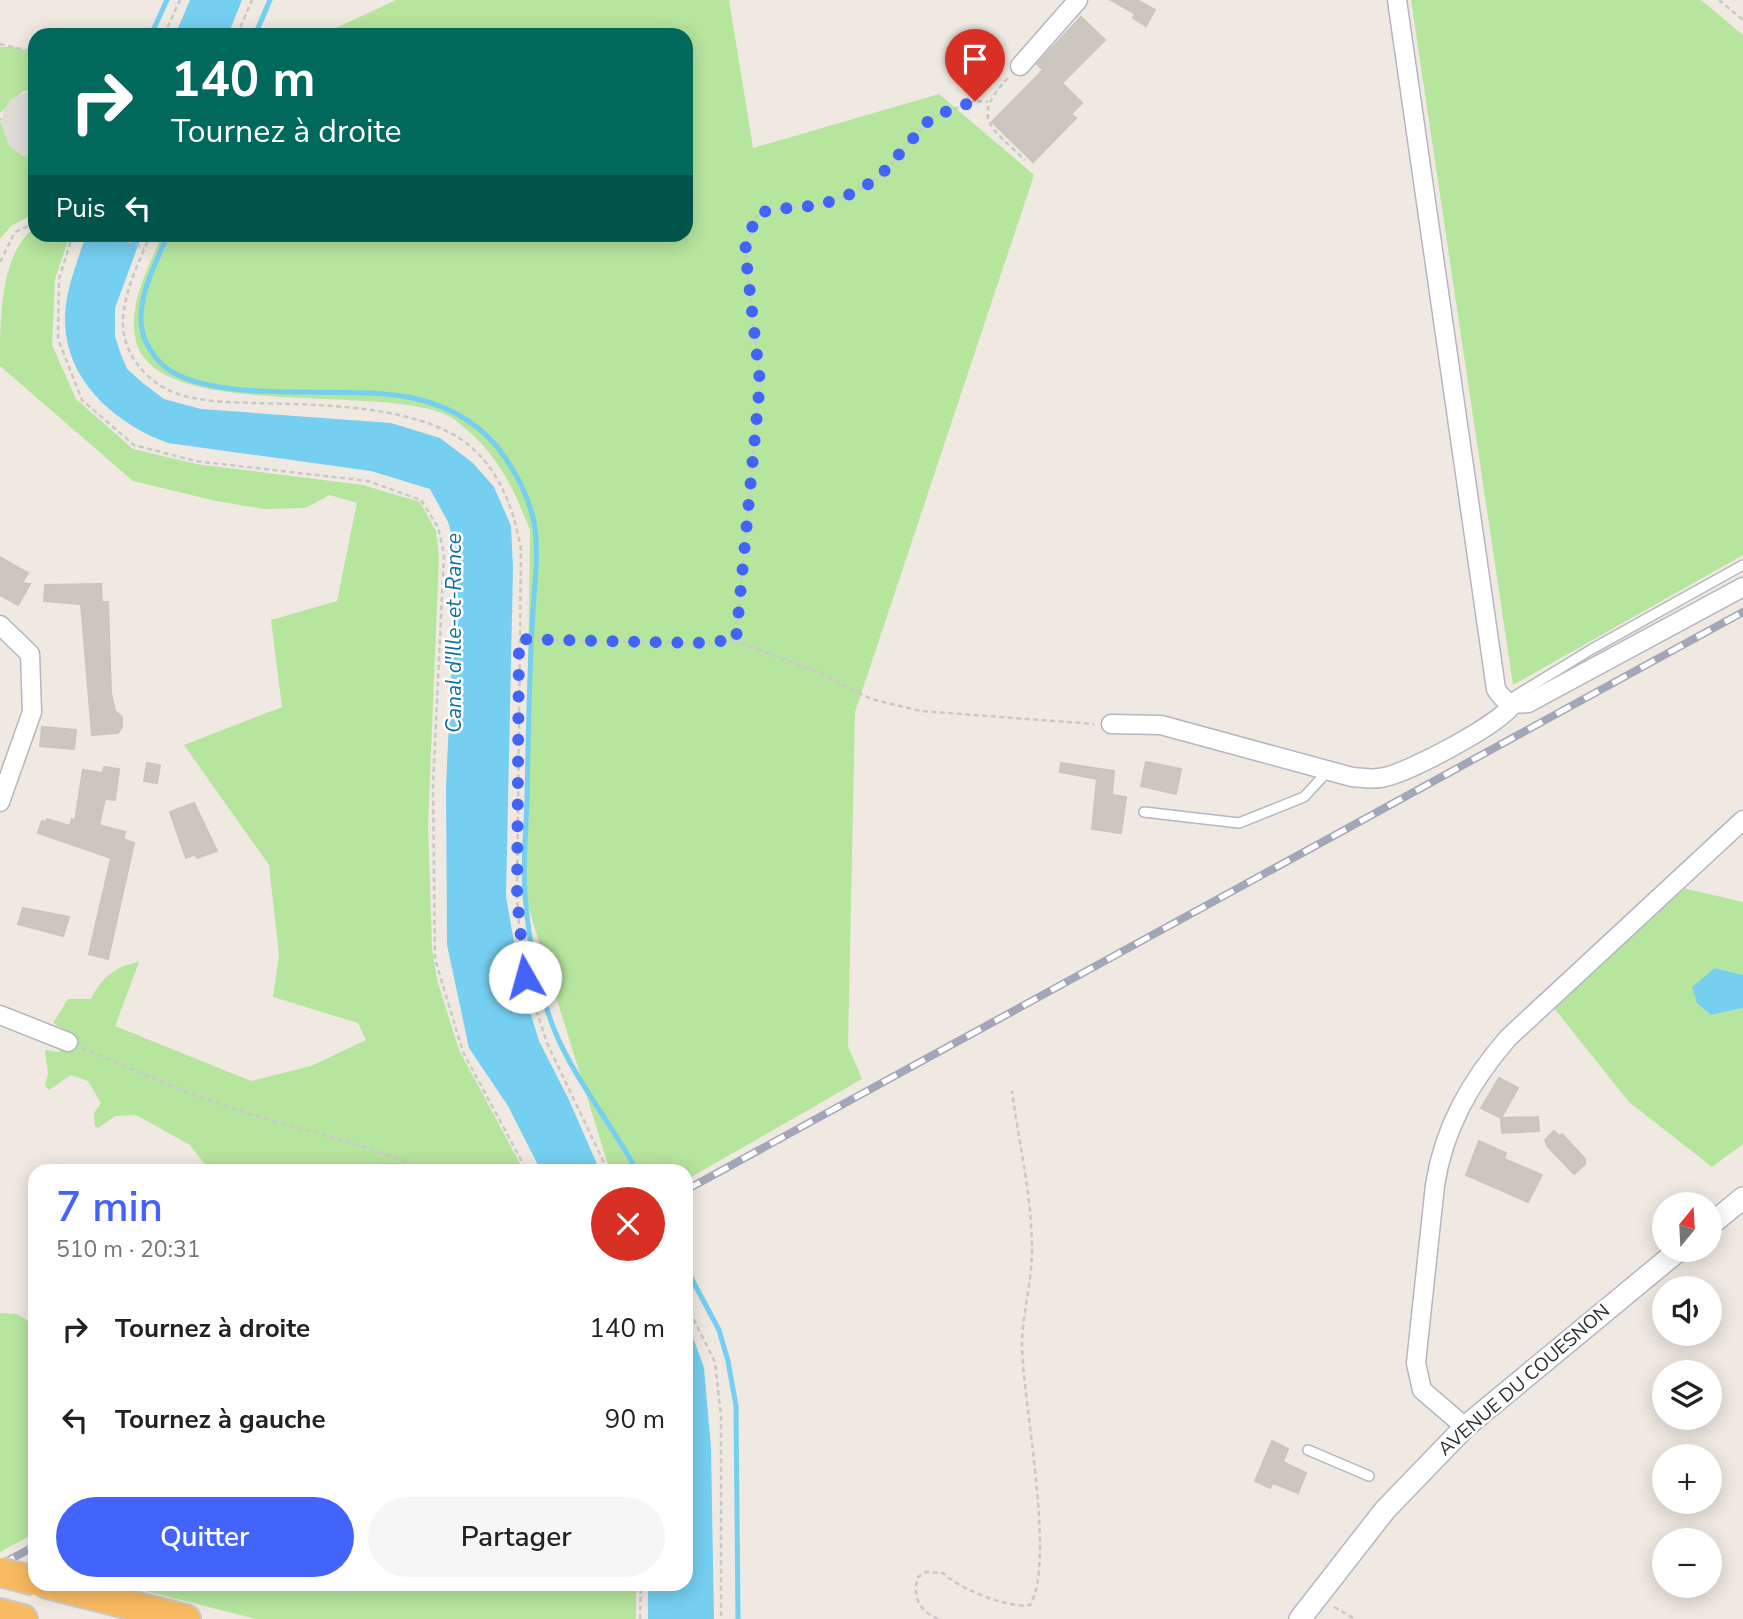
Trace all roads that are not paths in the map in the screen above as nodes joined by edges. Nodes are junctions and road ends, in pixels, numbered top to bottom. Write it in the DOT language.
graph roads {
  1 [pos="1078,0"];
  2 [pos="1397,0"];
  3 [pos="1020,66"];
  4 [pos="1743,565"];
  5 [pos="1743,587"];
  6 [pos="0,625"];
  7 [pos="1513,704"];
  8 [pos="1111,724"];
  9 [pos="1329,770"];
  10 [pos="0,802"];
  11 [pos="1144,812"];
  12 [pos="1743,820"];
  13 [pos="0,1015"];
  14 [pos="68,1042"];
  15 [pos="1743,1198"];
  16 [pos="1722,1215"];
  17 [pos="1664,1262"];
  18 [pos="1465,1427"];
  19 [pos="1308,1450"];
  20 [pos="1369,1476"];
  21 [pos="0,1572"];
  22 [pos="28,1579"];
  23 [pos="77,1591"];
  24 [pos="186,1619"];
  25 [pos="1300,1619"];
  1 -- 3 [label="street"];
  2 -- 7 [label="street"];
  4 -- 7 [label="lane"];
  5 -- 7 [label="street"];
  6 -- 10 [label="street"];
  7 -- 9 [label="street"];
  8 -- 9 [label="street"];
  9 -- 11 [label="lane"];
  12 -- 18 [label="street"];
  13 -- 14 [label="street"];
  15 -- 16 [label="street"];
  17 -- 18 [label="street, AVENUE DU COUESNON"];
  18 -- 25 [label="street, AVENUE DU COUESNON"];
  19 -- 20 [label="lane"];
  21 -- 22 [label="highway, bridge"];
  23 -- 24 [label="highway"];
}
